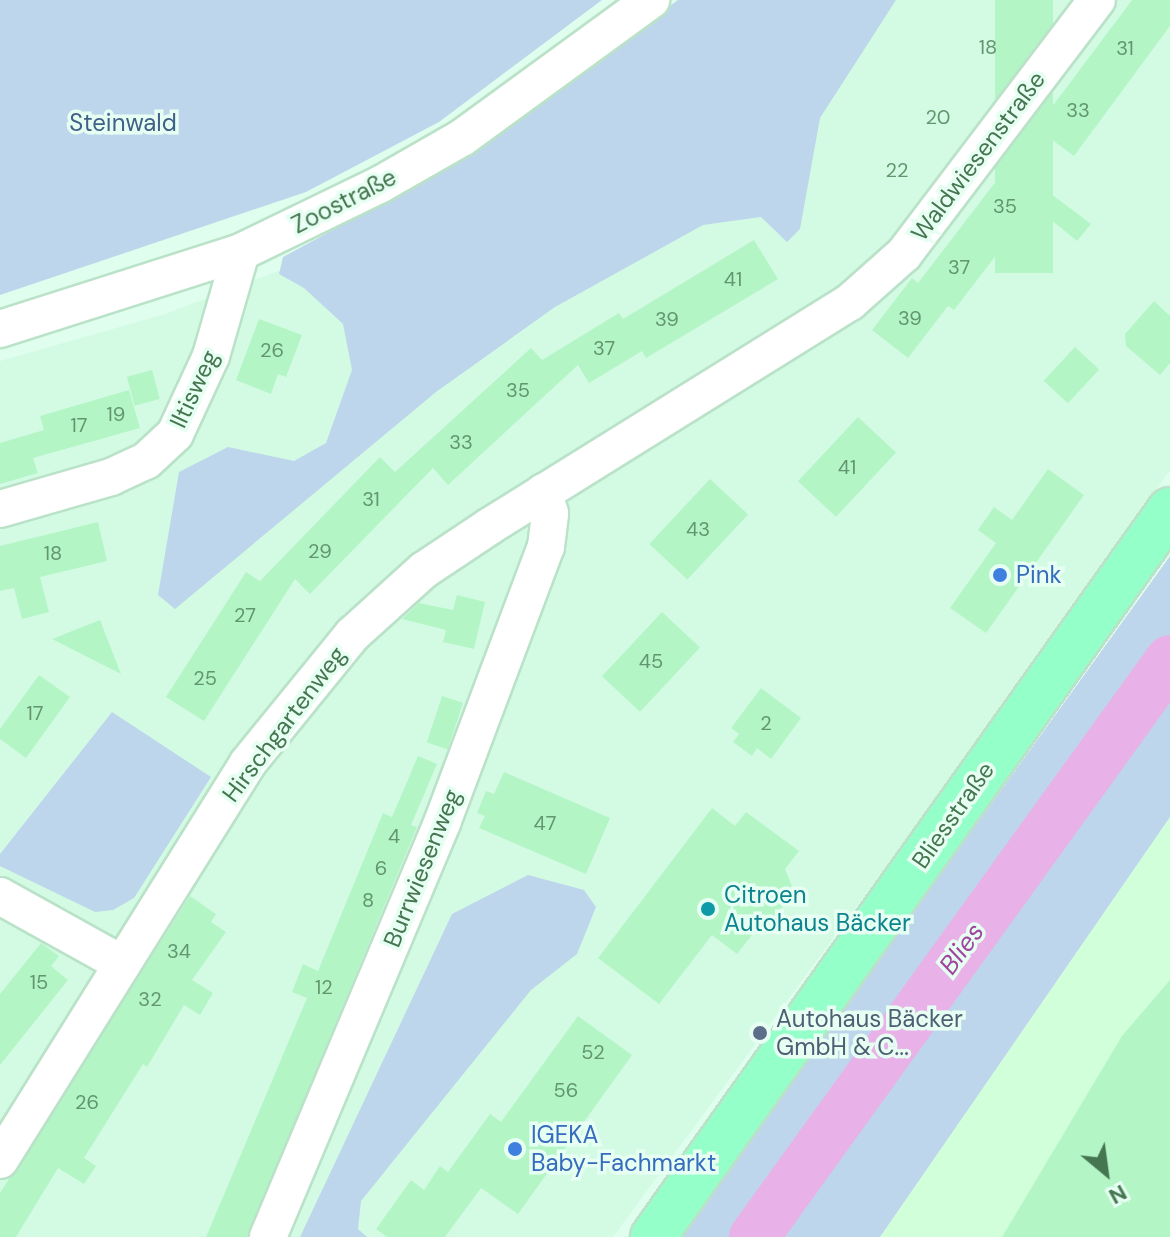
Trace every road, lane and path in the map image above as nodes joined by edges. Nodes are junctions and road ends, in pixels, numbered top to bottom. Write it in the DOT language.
graph roads {
  1 [pos="651,0"];
  2 [pos="1097,0"];
  3 [pos="241,252"];
  4 [pos="850,302"];
  5 [pos="0,329"];
  6 [pos="543,492"];
  7 [pos="0,509"];
  8 [pos="1170,510"];
  9 [pos="0,896"];
  10 [pos="122,964"];
  11 [pos="0,1160"];
  12 [pos="268,1237"];
  13 [pos="653,1237"];
  1 -- 3 [label="street, Zoostraße"];
  2 -- 4 [label="street, Waldwiesenstraße"];
  3 -- 5 [label="street, Zoostraße"];
  3 -- 7 [label="street, Iltisweg"];
  4 -- 6 [label="street, Hirschgartenweg"];
  6 -- 10 [label="street, Hirschgartenweg"];
  6 -- 12 [label="street, Burrwiesenweg"];
  8 -- 13 [label="main road, Bliesstraße"];
  9 -- 10 [label="street"];
  10 -- 11 [label="street, Hirschgartenweg"];
}
